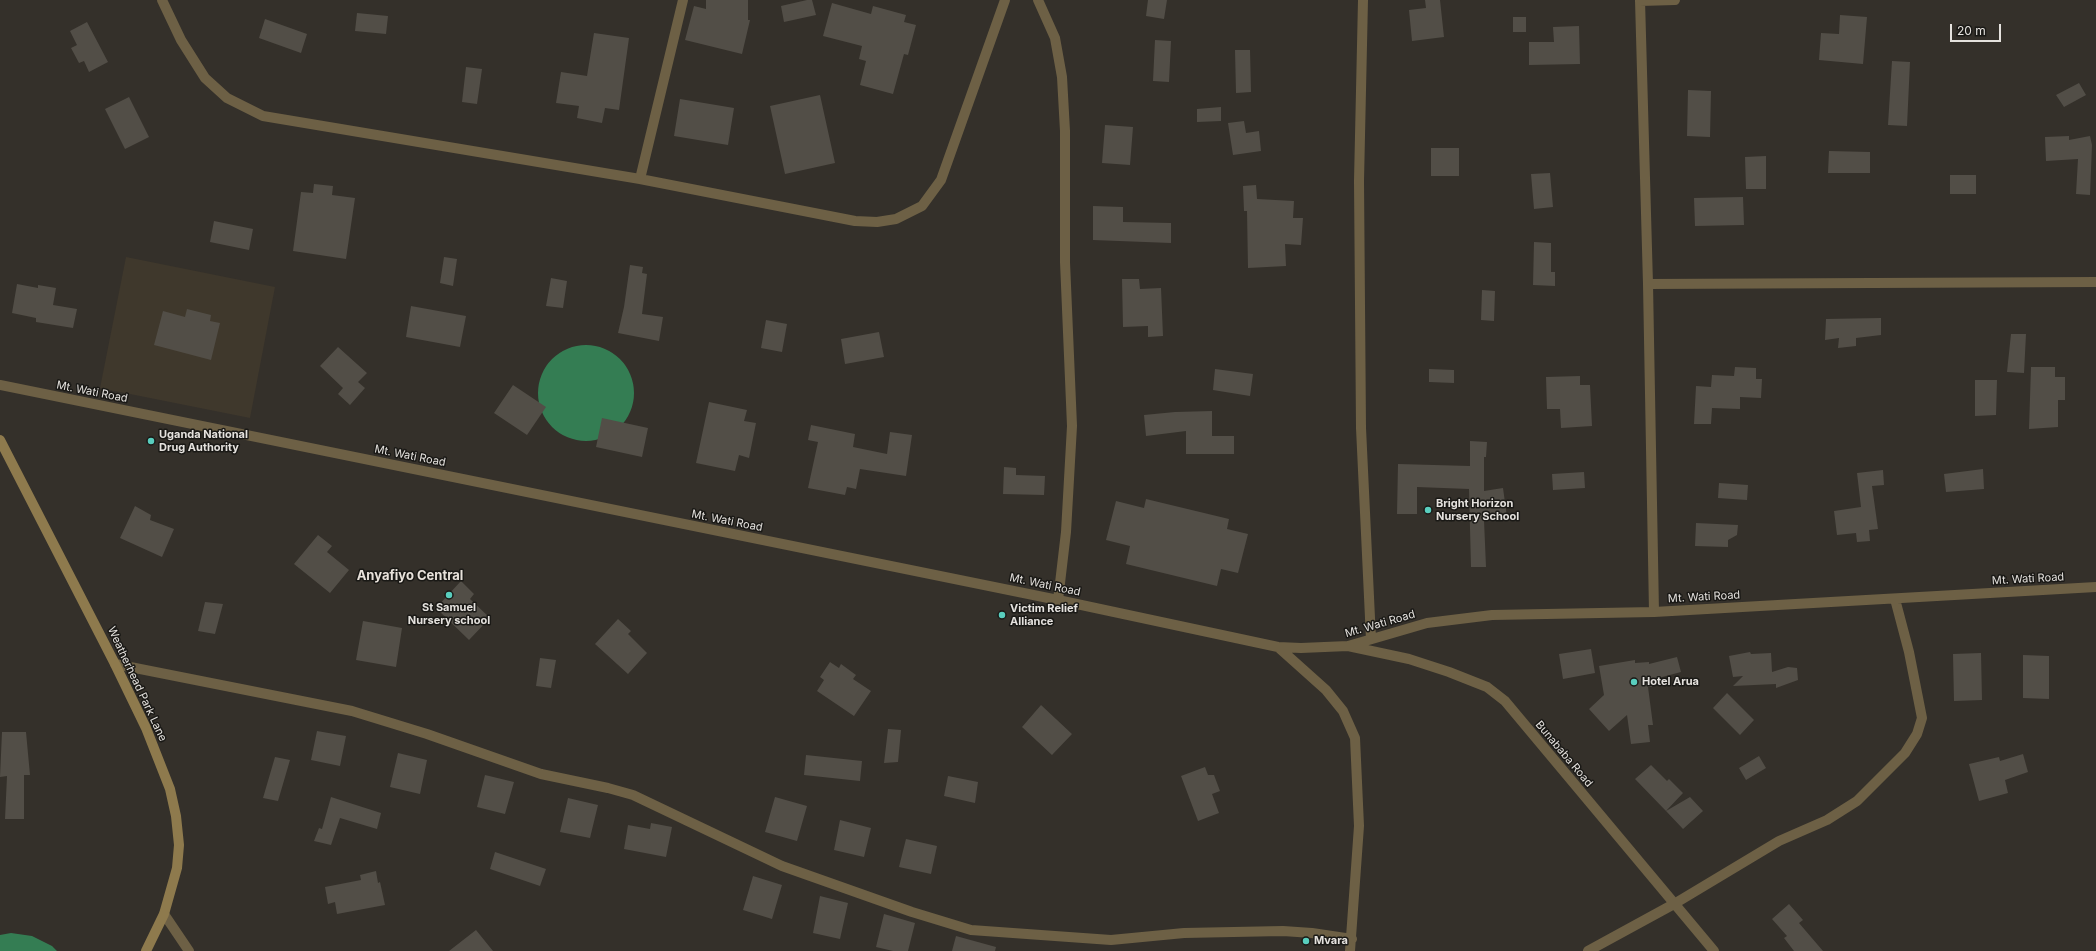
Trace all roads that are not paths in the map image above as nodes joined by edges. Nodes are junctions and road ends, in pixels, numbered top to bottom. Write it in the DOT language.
graph roads {
  1 [pos="162,0"];
  2 [pos="683,0"];
  3 [pos="1005,0"];
  4 [pos="1038,0"];
  5 [pos="1363,0"];
  6 [pos="1640,0"];
  7 [pos="1675,0"];
  8 [pos="640,179"];
  9 [pos="2096,282"];
  10 [pos="1648,284"];
  11 [pos="0,385"];
  12 [pos="0,440"];
  13 [pos="2096,587"];
  14 [pos="1894,599"];
  15 [pos="1058,600"];
  16 [pos="1654,612"];
  17 [pos="1371,639"];
  18 [pos="1348,646"];
  19 [pos="1278,647"];
  20 [pos="115,664"];
  21 [pos="1674,904"];
  22 [pos="164,914"];
  23 [pos="1352,939"];
  24 [pos="146,951"];
  25 [pos="189,951"];
  26 [pos="1350,951"];
  27 [pos="1588,951"];
  28 [pos="1714,951"];
  1 -- 8 [label="street"];
  2 -- 8 [label="street"];
  3 -- 8 [label="street"];
  4 -- 15 [label="street"];
  5 -- 17 [label="street"];
  6 -- 7 [label="street"];
  6 -- 10 [label="street"];
  9 -- 10 [label="street"];
  10 -- 16 [label="street"];
  11 -- 15 [label="street, Mt. Wati Road"];
  12 -- 20 [label="street, Weatherhead Park Lane"];
  13 -- 14 [label="street, Mt. Wati Road"];
  14 -- 16 [label="street, Mt. Wati Road"];
  14 -- 21 [label="street"];
  15 -- 19 [label="street, Mt. Wati Road"];
  16 -- 17 [label="street, Mt. Wati Road"];
  17 -- 18 [label="street, Mt. Wati Road"];
  18 -- 19 [label="street, Mt. Wati Road"];
  18 -- 21 [label="street, Bunababa Road"];
  19 -- 23 [label="street"];
  20 -- 22 [label="street, Weatherhead Park Lane"];
  20 -- 23 [label="street"];
  21 -- 27 [label="street"];
  21 -- 28 [label="street, Bunababa Road"];
  22 -- 24 [label="street, Weatherhead Park Lane"];
  22 -- 25 [label="street"];
  23 -- 26 [label="street"];
}
